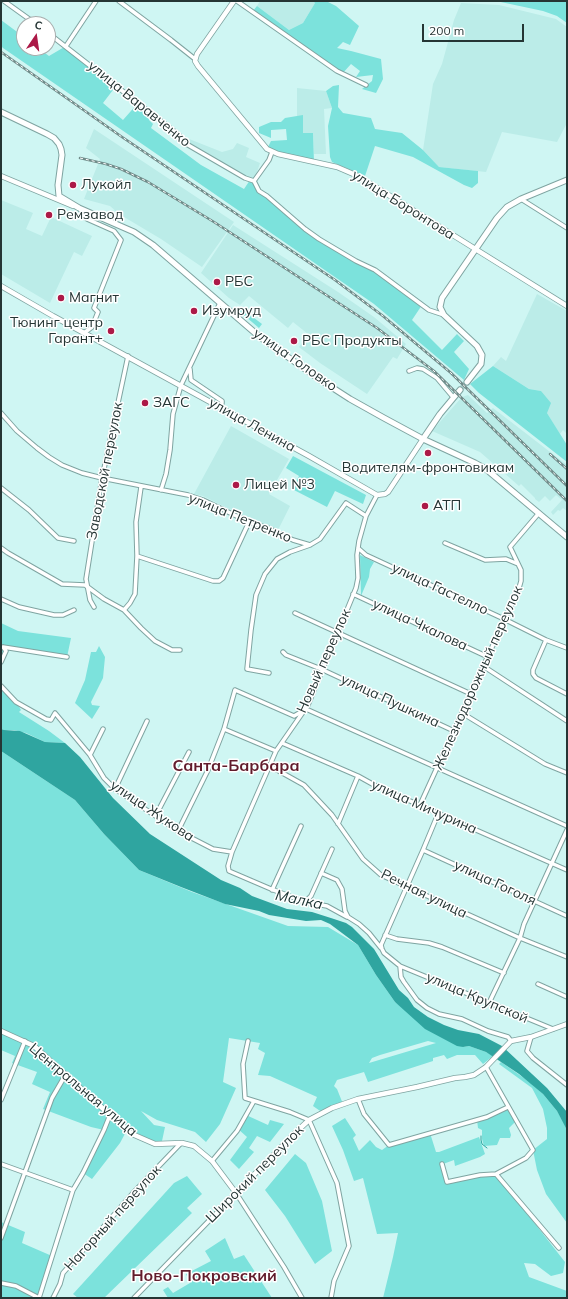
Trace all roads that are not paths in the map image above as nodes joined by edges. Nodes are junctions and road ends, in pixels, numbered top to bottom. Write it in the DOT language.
graph roads {
  1 [pos="4,1"];
  2 [pos="96,1"];
  3 [pos="119,1"];
  4 [pos="234,1"];
  5 [pos="237,1"];
  6 [pos="25,16"];
  7 [pos="56,39"];
  8 [pos="66,46"];
  9 [pos="195,59"];
  10 [pos="366,84"];
  11 [pos="1,112"];
  12 [pos="272,152"];
  13 [pos="1,176"];
  14 [pos="567,180"];
  15 [pos="254,181"];
  16 [pos="521,199"];
  17 [pos="79,208"];
  18 [pos="567,228"];
  19 [pos="475,250"];
  20 [pos="1,286"];
  21 [pos="220,303"];
  22 [pos="567,306"];
  23 [pos="444,315"];
  24 [pos="84,333"];
  25 [pos="128,356"];
  26 [pos="190,366"];
  27 [pos="409,371"];
  28 [pos="467,382"];
  29 [pos="181,385"];
  30 [pos="460,390"];
  31 [pos="453,397"];
  32 [pos="221,408"];
  33 [pos="1,413"];
  34 [pos="423,439"];
  35 [pos="102,478"];
  36 [pos="141,487"];
  37 [pos="1,488"];
  38 [pos="161,490"];
  39 [pos="377,495"];
  40 [pos="539,513"];
  41 [pos="366,516"];
  42 [pos="249,522"];
  43 [pos="567,537"];
  44 [pos="74,541"];
  45 [pos="445,543"];
  46 [pos="310,545"];
  47 [pos="1,548"];
  48 [pos="358,548"];
  49 [pos="137,556"];
  50 [pos="518,565"];
  51 [pos="87,586"];
  52 [pos="353,594"];
  53 [pos="1,598"];
  54 [pos="94,607"];
  55 [pos="74,610"];
  56 [pos="124,610"];
  57 [pos="295,613"];
  58 [pos="504,619"];
  59 [pos="337,632"];
  60 [pos="546,640"];
  61 [pos="2,646"];
  62 [pos="567,648"];
  63 [pos="180,650"];
  64 [pos="283,652"];
  65 [pos="68,657"];
  66 [pos="488,657"];
  67 [pos="1,662"];
  68 [pos="483,666"];
  69 [pos="322,669"];
  70 [pos="269,673"];
  71 [pos="1,686"];
  72 [pos="471,694"];
  73 [pos="567,694"];
  74 [pos="305,710"];
  75 [pos="462,713"];
  76 [pos="147,721"];
  77 [pos="567,721"];
  78 [pos="103,729"];
  79 [pos="224,729"];
  80 [pos="454,731"];
  81 [pos="282,743"];
  82 [pos="276,751"];
  83 [pos="189,752"];
  84 [pos="90,755"];
  85 [pos="270,766"];
  86 [pos="438,767"];
  87 [pos="567,773"];
  88 [pos="358,776"];
  89 [pos="114,789"];
  90 [pos="420,805"];
  91 [pos="438,814"];
  92 [pos="156,815"];
  93 [pos="338,824"];
  94 [pos="300,826"];
  95 [pos="567,826"];
  96 [pos="567,830"];
  97 [pos="178,831"];
  98 [pos="332,849"];
  99 [pos="423,850"];
  100 [pos="232,852"];
  101 [pos="228,862"];
  102 [pos="551,862"];
  103 [pos="567,870"];
  104 [pos="321,873"];
  105 [pos="407,887"];
  106 [pos="272,890"];
  107 [pos="534,901"];
  108 [pos="305,902"];
  109 [pos="567,916"];
  110 [pos="348,917"];
  111 [pos="385,935"];
  112 [pos="520,938"];
  113 [pos="382,947"];
  114 [pos="567,957"];
  115 [pos="400,966"];
  116 [pos="504,972"];
  117 [pos="538,984"];
  118 [pos="567,997"];
  119 [pos="489,1003"];
  120 [pos="567,1024"];
  121 [pos="554,1030"];
  122 [pos="1,1031"];
  123 [pos="531,1037"];
  124 [pos="24,1041"];
  125 [pos="248,1041"];
  126 [pos="511,1041"];
  127 [pos="486,1067"];
  128 [pos="66,1074"];
  129 [pos="567,1085"];
  130 [pos="358,1099"];
  131 [pos="1,1100"];
  132 [pos="254,1101"];
  133 [pos="508,1106"];
  134 [pos="110,1115"];
  135 [pos="309,1120"];
  136 [pos="182,1143"];
  137 [pos="212,1162"];
  138 [pos="1,1164"];
  139 [pos="442,1164"];
  140 [pos="24,1173"];
  141 [pos="496,1174"];
  142 [pos="73,1190"];
  143 [pos="236,1193"];
  144 [pos="1,1238"];
  145 [pos="559,1248"];
  146 [pos="1,1283"];
  147 [pos="39,1298"];
  148 [pos="53,1298"];
  149 [pos="134,1298"];
  150 [pos="302,1298"];
  151 [pos="331,1298"];
  1 -- 6 [label="street"];
  2 -- 8 [label="street"];
  3 -- 9 [label="street"];
  4 -- 9 [label="street"];
  5 -- 10 [label="street"];
  7 -- 8 [label="street, улица Варавченко"];
  8 -- 15 [label="street, улица Варавченко"];
  9 -- 12 [label="street"];
  11 -- 17 [label="main road"];
  12 -- 15 [label="street"];
  12 -- 19 [label="street, улица Боронтова"];
  13 -- 17 [label="street, улица Головко"];
  14 -- 16 [label="main road"];
  15 -- 23 [label="street, улица Варавченко"];
  16 -- 18 [label="street"];
  16 -- 19 [label="main road"];
  17 -- 21 [label="main road, улица Головко"];
  17 -- 24 [label="street"];
  19 -- 22 [label="street, улица Боронтова"];
  19 -- 23 [label="main road"];
  20 -- 24 [label="street, улица Ленина"];
  21 -- 26 [label="street"];
  21 -- 34 [label="main road, улица Головко"];
  23 -- 28 [label="main road"];
  24 -- 25 [label="street, улица Ленина"];
  25 -- 29 [label="street, улица Ленина"];
  25 -- 35 [label="street, Заводской переулок"];
  26 -- 29 [label="street"];
  26 -- 32 [label="street"];
  27 -- 31 [label="street"];
  29 -- 32 [label="street, улица Ленина"];
  29 -- 38 [label="street"];
  30 -- 31 [label="main road"];
  31 -- 34 [label="main road"];
  32 -- 39 [label="street, улица Ленина"];
  33 -- 35 [label="street, улица Петренко"];
  34 -- 39 [label="street"];
  34 -- 40 [label="main road, улица Головко"];
  35 -- 36 [label="street, улица Петренко"];
  35 -- 51 [label="street, Заводской переулок"];
  36 -- 38 [label="street, улица Петренко"];
  36 -- 49 [label="street"];
  37 -- 44 [label="street"];
  38 -- 42 [label="street, улица Петренко"];
  39 -- 41 [label="street, Новый переулок"];
  40 -- 43 [label="main road, улица Головко"];
  40 -- 50 [label="street, Железнодорожный переулок"];
  41 -- 46 [label="street"];
  41 -- 48 [label="street, Новый переулок"];
  42 -- 46 [label="street, улица Петренко"];
  42 -- 49 [label="street"];
  45 -- 50 [label="street"];
  46 -- 70 [label="street"];
  47 -- 51 [label="street"];
  48 -- 52 [label="street, Новый переулок"];
  48 -- 58 [label="street, улица Гастелло"];
  49 -- 56 [label="street"];
  50 -- 58 [label="street, Железнодорожный переулок"];
  51 -- 54 [label="street, Заводской переулок"];
  51 -- 56 [label="street"];
  52 -- 59 [label="street, Новый переулок"];
  52 -- 66 [label="street, улица Чкалова"];
  53 -- 55 [label="street"];
  56 -- 63 [label="street"];
  57 -- 59 [label="street"];
  58 -- 60 [label="street, улица Гастелло"];
  58 -- 66 [label="street, Железнодорожный переулок"];
  59 -- 69 [label="street, Новый переулок"];
  59 -- 72 [label="street"];
  60 -- 62 [label="street, улица Гастелло"];
  60 -- 73 [label="street"];
  61 -- 65 [label="street"];
  61 -- 67 [label="street"];
  64 -- 69 [label="street, улица Пушкина"];
  66 -- 68 [label="street, Железнодорожный переулок"];
  68 -- 72 [label="street, Железнодорожный переулок"];
  68 -- 77 [label="street"];
  69 -- 74 [label="street, Новый переулок"];
  69 -- 80 [label="street, улица Пушкина"];
  71 -- 84 [label="street, улица Жукова"];
  72 -- 75 [label="street, Железнодорожный переулок"];
  74 -- 79 [label="street"];
  74 -- 81 [label="street, Новый переулок"];
  74 -- 86 [label="street"];
  75 -- 80 [label="street, Железнодорожный переулок"];
  75 -- 87 [label="street"];
  76 -- 89 [label="street"];
  78 -- 84 [label="street"];
  79 -- 82 [label="street"];
  79 -- 97 [label="street"];
  80 -- 86 [label="street, Железнодорожный переулок"];
  81 -- 82 [label="street, Новый переулок"];
  81 -- 88 [label="street, улица Мичурина"];
  82 -- 85 [label="street, Новый переулок"];
  83 -- 92 [label="street"];
  84 -- 89 [label="street, улица Жукова"];
  85 -- 93 [label="street, Речная улица"];
  85 -- 100 [label="street, Новый переулок"];
  86 -- 90 [label="street, Железнодорожный переулок"];
  86 -- 95 [label="street"];
  88 -- 90 [label="street, улица Мичурина"];
  88 -- 93 [label="street"];
  89 -- 92 [label="street, улица Жукова"];
  90 -- 91 [label="street, улица Мичурина"];
  91 -- 99 [label="street"];
  91 -- 102 [label="street, улица Мичурина"];
  92 -- 97 [label="street, улица Жукова"];
  93 -- 105 [label="street, Речная улица"];
  94 -- 106 [label="street"];
  96 -- 102 [label="street"];
  97 -- 100 [label="street, улица Жукова"];
  98 -- 104 [label="street"];
  99 -- 105 [label="street"];
  99 -- 107 [label="street, улица Гоголя"];
  100 -- 101 [label="street, Новый переулок"];
  101 -- 106 [label="street, улица Крупской"];
  102 -- 103 [label="street, улица Мичурина"];
  102 -- 107 [label="street"];
  104 -- 108 [label="street"];
  104 -- 110 [label="street"];
  105 -- 111 [label="street"];
  105 -- 112 [label="street, Речная улица"];
  106 -- 108 [label="street, улица Крупской"];
  107 -- 109 [label="street, улица Гоголя"];
  107 -- 112 [label="street"];
  108 -- 110 [label="street, улица Крупской"];
  110 -- 113 [label="street, улица Крупской"];
  111 -- 113 [label="street"];
  111 -- 116 [label="street"];
  112 -- 114 [label="street, Речная улица"];
  112 -- 116 [label="street"];
  113 -- 115 [label="street, улица Крупской"];
  115 -- 119 [label="street, улица Крупской"];
  115 -- 126 [label="street"];
  116 -- 119 [label="street"];
  117 -- 118 [label="street"];
  119 -- 121 [label="street, улица Крупской"];
  120 -- 121 [label="street"];
  121 -- 123 [label="street"];
  122 -- 124 [label="street, Центральная улица"];
  123 -- 126 [label="street"];
  123 -- 129 [label="street"];
  124 -- 128 [label="street, Центральная улица"];
  124 -- 131 [label="street"];
  125 -- 132 [label="street"];
  126 -- 127 [label="street, Широкий переулок"];
  127 -- 130 [label="street, Широкий переулок"];
  127 -- 133 [label="street"];
  128 -- 134 [label="street, Центральная улица"];
  128 -- 140 [label="street"];
  130 -- 133 [label="street"];
  130 -- 135 [label="street, Широкий переулок"];
  132 -- 135 [label="street"];
  132 -- 137 [label="street"];
  133 -- 141 [label="street"];
  134 -- 136 [label="street, Центральная улица"];
  134 -- 142 [label="street"];
  135 -- 143 [label="street, Широкий переулок"];
  135 -- 151 [label="street"];
  136 -- 137 [label="street"];
  136 -- 148 [label="street, Нагорный переулок"];
  137 -- 143 [label="street"];
  138 -- 140 [label="street"];
  139 -- 141 [label="street"];
  140 -- 142 [label="street"];
  140 -- 144 [label="street"];
  141 -- 145 [label="street"];
  142 -- 147 [label="street"];
  143 -- 149 [label="street, Широкий переулок"];
  143 -- 150 [label="street"];
  146 -- 147 [label="street"];
}
